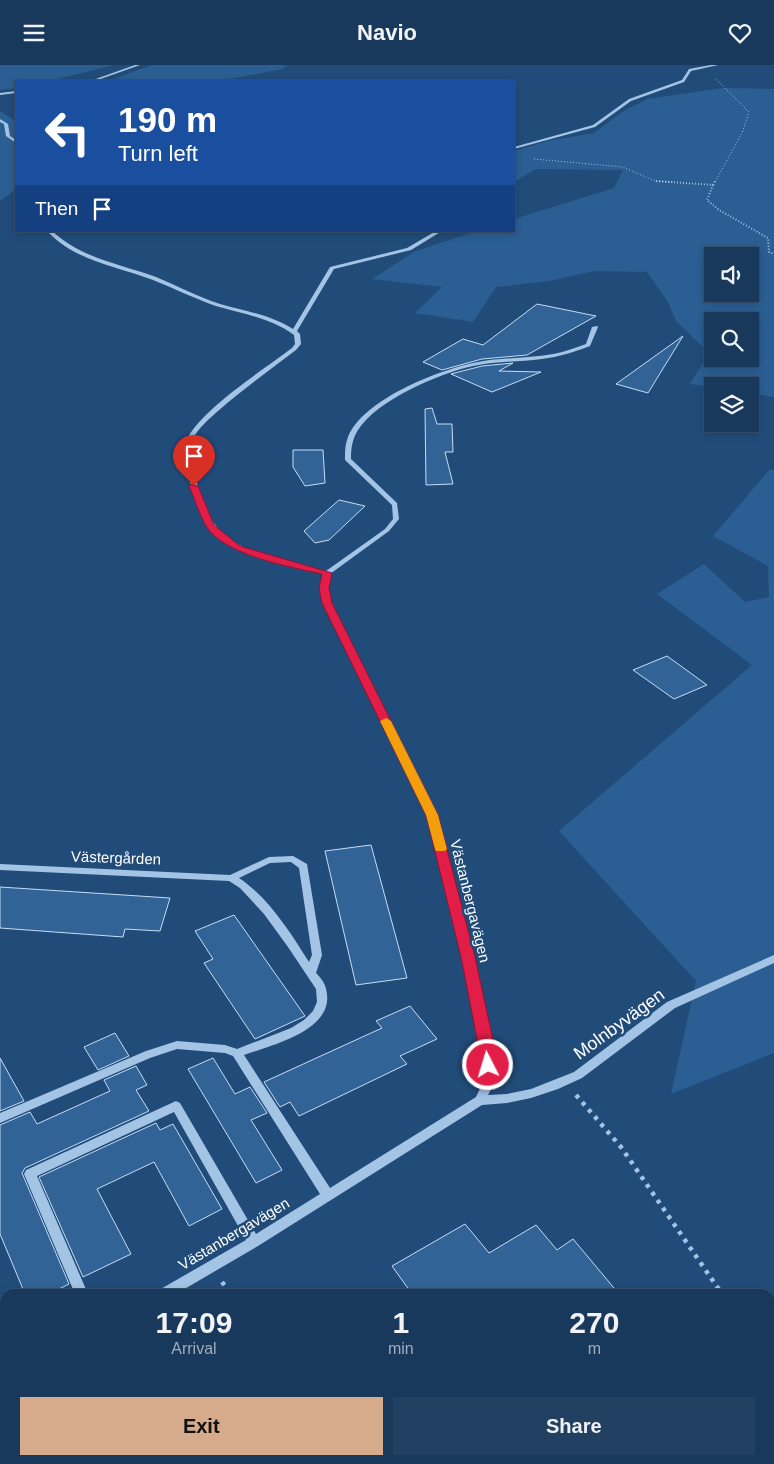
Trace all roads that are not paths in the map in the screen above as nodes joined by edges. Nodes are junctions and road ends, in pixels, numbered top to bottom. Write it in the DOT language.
graph roads {
  1 [pos="138,65"];
  2 [pos="716,65"];
  3 [pos="95,80"];
  4 [pos="15,92"];
  5 [pos="0,94"];
  6 [pos="0,120"];
  7 [pos="15,141"];
  8 [pos="515,148"];
  9 [pos="50,232"];
  10 [pos="438,232"];
  11 [pos="595,327"];
  12 [pos="294,331"];
  13 [pos="327,573"];
  14 [pos="0,867"];
  15 [pos="231,878"];
  16 [pos="774,959"];
  17 [pos="311,973"];
  18 [pos="237,1053"];
  19 [pos="480,1100"];
  20 [pos="0,1118"];
  21 [pos="328,1196"];
  22 [pos="254,1242"];
  23 [pos="80,1289"];
  24 [pos="173,1289"];
  1 -- 3 [label="street"];
  2 -- 8 [label="street"];
  4 -- 5 [label="street"];
  6 -- 7 [label="street"];
  9 -- 12 [label="street"];
  10 -- 12 [label="street"];
  11 -- 13 [label="street"];
  12 -- 13 [label="street"];
  13 -- 19 [label="street, Västanbergavägen"];
  14 -- 15 [label="street, Västergården"];
  15 -- 17 [label="street"];
  15 -- 17 [label="street, Västergården"];
  16 -- 19 [label="street, Molnbyvägen"];
  17 -- 18 [label="street"];
  18 -- 20 [label="street"];
  18 -- 21 [label="street"];
  19 -- 21 [label="street, Västanbergavägen"];
  21 -- 22 [label="street, Västanbergavägen"];
  22 -- 23 [label="street"];
  22 -- 24 [label="street, Västanbergavägen"];
}
